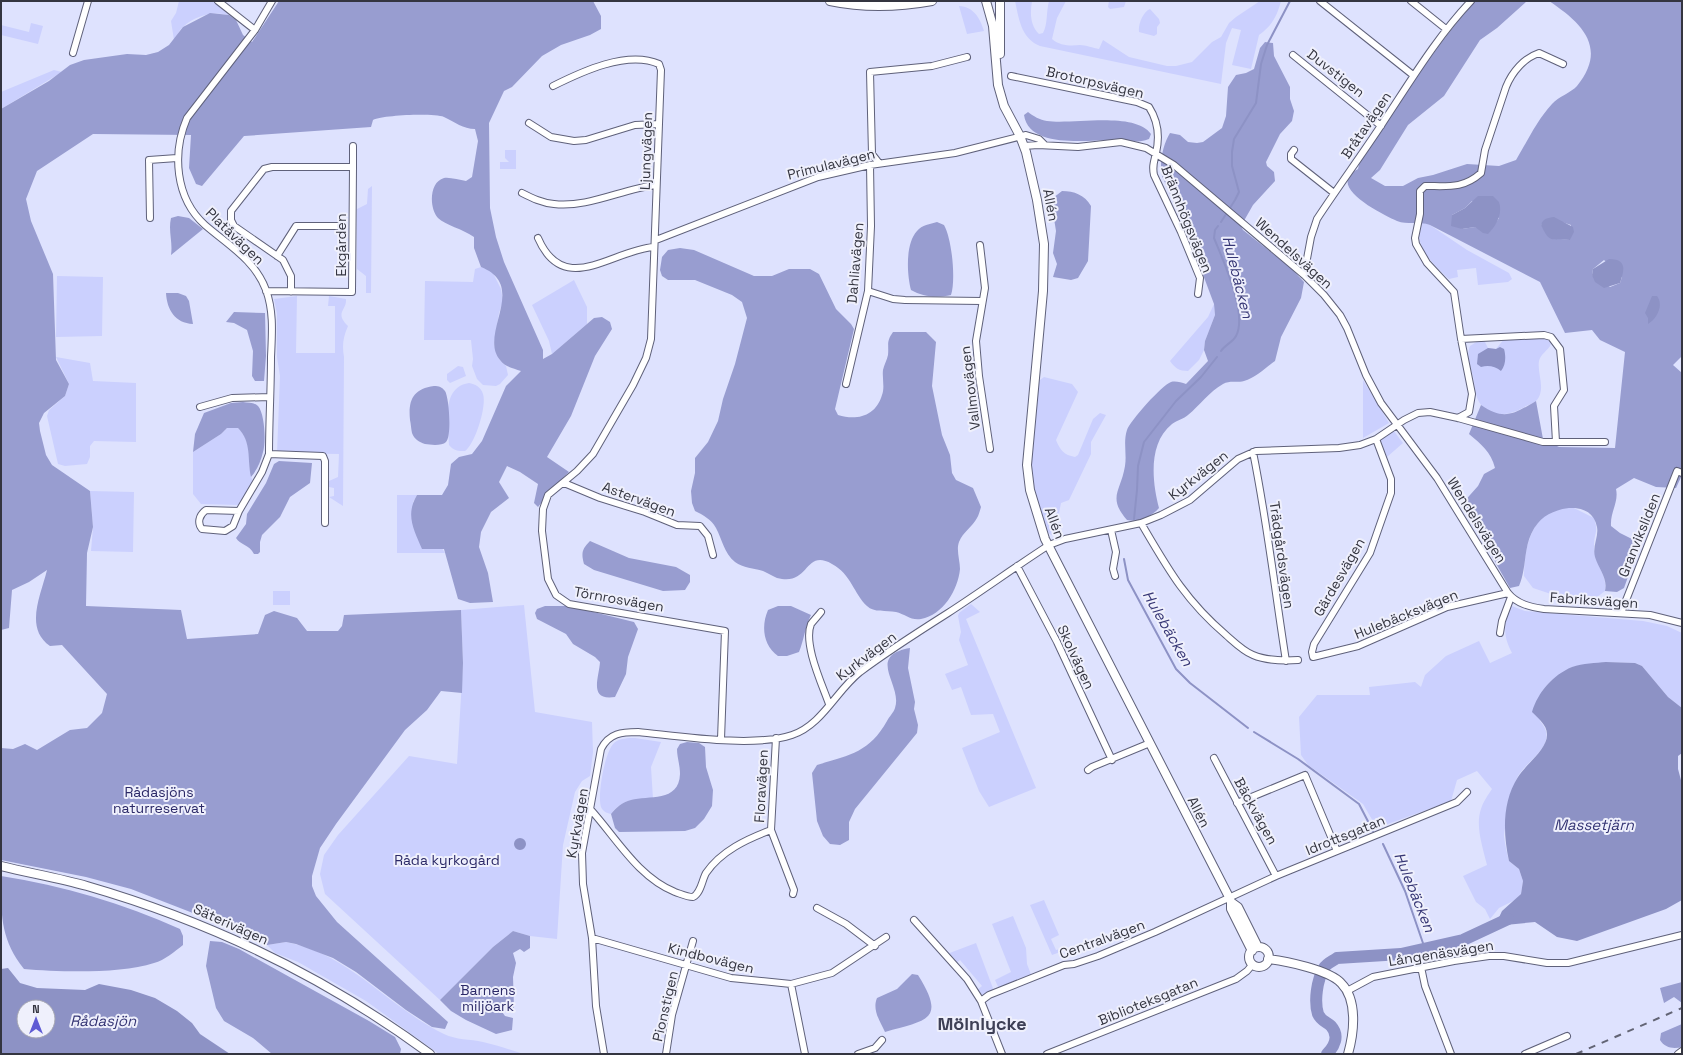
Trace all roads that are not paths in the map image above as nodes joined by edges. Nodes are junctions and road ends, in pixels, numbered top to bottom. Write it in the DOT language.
graph roads {
  1 [pos="88,1"];
  2 [pos="218,1"];
  3 [pos="272,1"];
  4 [pos="830,1"];
  5 [pos="932,1"];
  6 [pos="985,1"];
  7 [pos="995,1"];
  8 [pos="1000,1"];
  9 [pos="1320,1"];
  10 [pos="1411,1"];
  11 [pos="1471,1"];
  12 [pos="1446,29"];
  13 [pos="255,30"];
  14 [pos="73,53"];
  15 [pos="1293,55"];
  16 [pos="967,57"];
  17 [pos="1563,64"];
  18 [pos="1413,75"];
  19 [pos="1011,76"];
  20 [pos="553,86"];
  21 [pos="1011,117"];
  22 [pos="529,123"];
  23 [pos="659,124"];
  24 [pos="1381,126"];
  25 [pos="1020,136"];
  26 [pos="1045,145"];
  27 [pos="353,146"];
  28 [pos="1024,146"];
  29 [pos="1294,150"];
  30 [pos="1156,153"];
  31 [pos="177,158"];
  32 [pos="879,163"];
  33 [pos="870,165"];
  34 [pos="353,167"];
  35 [pos="656,185"];
  36 [pos="522,193"];
  37 [pos="1334,193"];
  38 [pos="150,218"];
  39 [pos="343,226"];
  40 [pos="538,238"];
  41 [pos="656,240"];
  42 [pos="980,245"];
  43 [pos="654,246"];
  44 [pos="277,256"];
  45 [pos="1304,275"];
  46 [pos="266,291"];
  47 [pos="868,291"];
  48 [pos="291,292"];
  49 [pos="1198,294"];
  50 [pos="982,301"];
  51 [pos="1461,339"];
  52 [pos="846,384"];
  53 [pos="270,397"];
  54 [pos="200,407"];
  55 [pos="1458,418"];
  56 [pos="1397,425"];
  57 [pos="1376,439"];
  58 [pos="1556,442"];
  59 [pos="1605,442"];
  60 [pos="990,449"];
  61 [pos="1253,452"];
  62 [pos="269,454"];
  63 [pos="1682,473"];
  64 [pos="564,482"];
  65 [pos="239,511"];
  66 [pos="325,523"];
  67 [pos="1141,523"];
  68 [pos="1111,530"];
  69 [pos="1049,545"];
  70 [pos="713,555"];
  71 [pos="1017,566"];
  72 [pos="1114,576"];
  73 [pos="1509,595"];
  74 [pos="821,612"];
  75 [pos="1620,613"];
  76 [pos="1682,623"];
  77 [pos="1500,633"];
  78 [pos="1313,657"];
  79 [pos="1298,660"];
  80 [pos="1286,661"];
  81 [pos="829,704"];
  82 [pos="776,738"];
  83 [pos="720,739"];
  84 [pos="1150,743"];
  85 [pos="1214,758"];
  86 [pos="1112,760"];
  87 [pos="1088,770"];
  88 [pos="1467,792"];
  89 [pos="1237,803"];
  90 [pos="591,810"];
  91 [pos="771,830"];
  92 [pos="1337,851"];
  93 [pos="1,866"];
  94 [pos="1276,876"];
  95 [pos="793,894"];
  96 [pos="1230,900"];
  97 [pos="817,908"];
  98 [pos="914,920"];
  99 [pos="1682,935"];
  100 [pos="886,937"];
  101 [pos="592,938"];
  102 [pos="693,941"];
  103 [pos="874,946"];
  104 [pos="1255,949"];
  105 [pos="1268,959"];
  106 [pos="1253,964"];
  107 [pos="686,966"];
  108 [pos="1421,967"];
  109 [pos="791,984"];
  110 [pos="1347,991"];
  111 [pos="981,1001"];
  112 [pos="1567,1036"];
  113 [pos="882,1040"];
  114 [pos="1682,1051"];
  115 [pos="430,1054"];
  116 [pos="604,1054"];
  117 [pos="666,1054"];
  118 [pos="805,1054"];
  119 [pos="858,1054"];
  120 [pos="1002,1054"];
  121 [pos="1047,1054"];
  122 [pos="1348,1054"];
  123 [pos="1451,1054"];
  124 [pos="1525,1054"];
  125 [pos="1678,1054"];
  1 -- 14 [label="street"];
  2 -- 13 [label="street"];
  3 -- 13 [label="street, Platåvägen"];
  4 -- 5 [label="street"];
  6 -- 7 [label="street"];
  6 -- 21 [label="street, Allén"];
  8 -- 21 [label="street, Allén"];
  9 -- 18 [label="street"];
  10 -- 12 [label="street"];
  11 -- 12 [label="street, Bråtavägen"];
  12 -- 18 [label="street, Bråtavägen"];
  13 -- 31 [label="street, Platåvägen"];
  15 -- 24 [label="street, Duvstigen"];
  16 -- 32 [label="street"];
  17 -- 51 [label="street"];
  18 -- 24 [label="street, Bråtavägen"];
  19 -- 30 [label="street, Brotorpsvägen"];
  20 -- 23 [label="street, Ljungvägen"];
  21 -- 25 [label="street, Allén"];
  22 -- 23 [label="street"];
  23 -- 35 [label="street, Ljungvägen"];
  24 -- 37 [label="street, Bråtavägen"];
  25 -- 26 [label="street, Wendelsvägen"];
  25 -- 28 [label="street, Allén"];
  25 -- 32 [label="street, Primulavägen"];
  26 -- 28 [label="street, Wendelsvägen"];
  26 -- 30 [label="street, Wendelsvägen"];
  27 -- 34 [label="street"];
  28 -- 69 [label="street, Allén"];
  29 -- 37 [label="street"];
  30 -- 45 [label="street, Wendelsvägen"];
  30 -- 49 [label="street, Brännhögsvägen"];
  31 -- 38 [label="street"];
  31 -- 46 [label="street, Platåvägen"];
  32 -- 33 [label="street, Primulavägen"];
  33 -- 41 [label="street, Primulavägen"];
  33 -- 47 [label="street, Dahliavägen"];
  34 -- 44 [label="street"];
  34 -- 48 [label="street, Ekgården"];
  35 -- 36 [label="street"];
  35 -- 41 [label="street, Ljungvägen"];
  37 -- 45 [label="street, Bråtavägen"];
  39 -- 44 [label="street"];
  40 -- 43 [label="street"];
  41 -- 43 [label="street, Törnrosvägen"];
  42 -- 50 [label="street, Vallmovägen"];
  43 -- 64 [label="street, Törnrosvägen"];
  44 -- 48 [label="street"];
  45 -- 56 [label="street, Wendelsvägen"];
  46 -- 48 [label="street, Ekgården"];
  46 -- 53 [label="street, Platåvägen"];
  47 -- 50 [label="street"];
  47 -- 52 [label="street, Dahliavägen"];
  50 -- 60 [label="street, Vallmovägen"];
  51 -- 55 [label="street"];
  51 -- 58 [label="street"];
  53 -- 54 [label="street"];
  53 -- 62 [label="street, Platåvägen"];
  55 -- 56 [label="street, Kyrkvägen"];
  55 -- 58 [label="street, Kyrkvägen"];
  56 -- 57 [label="street, Kyrkvägen"];
  56 -- 73 [label="street, Wendelsvägen"];
  57 -- 61 [label="street, Kyrkvägen"];
  57 -- 78 [label="street, Gärdesvägen"];
  58 -- 59 [label="street, Kyrkvägen"];
  61 -- 67 [label="street, Kyrkvägen"];
  61 -- 80 [label="street, Trädgårdsvägen"];
  62 -- 65 [label="street, Platåvägen"];
  62 -- 66 [label="street"];
  63 -- 75 [label="street, Granviksliden"];
  64 -- 70 [label="street, Astervägen"];
  64 -- 83 [label="street, Törnrosvägen"];
  65 -- 65 [label="street, Platåvägen"];
  67 -- 68 [label="street, Kyrkvägen"];
  67 -- 80 [label="street"];
  68 -- 69 [label="street, Kyrkvägen"];
  68 -- 72 [label="street"];
  69 -- 71 [label="street, Kyrkvägen"];
  69 -- 84 [label="street, Allén"];
  71 -- 81 [label="street, Kyrkvägen"];
  71 -- 86 [label="street, Skolvägen"];
  73 -- 75 [label="street, Fabriksvägen"];
  73 -- 77 [label="street"];
  73 -- 78 [label="street, Hulebäcksvägen"];
  74 -- 81 [label="street"];
  75 -- 76 [label="street, Fabriksvägen"];
  79 -- 80 [label="street"];
  81 -- 82 [label="street, Kyrkvägen"];
  82 -- 83 [label="street, Kyrkvägen"];
  82 -- 91 [label="street, Floravägen"];
  83 -- 90 [label="street, Kyrkvägen"];
  84 -- 86 [label="street"];
  84 -- 96 [label="street, Allén"];
  85 -- 89 [label="street, Bäckvägen"];
  86 -- 87 [label="street"];
  88 -- 92 [label="street, Idrottsgatan"];
  89 -- 92 [label="street"];
  89 -- 94 [label="street, Bäckvägen"];
  90 -- 91 [label="street, Floravägen"];
  90 -- 101 [label="street, Kyrkvägen"];
  91 -- 95 [label="street"];
  92 -- 94 [label="street, Idrottsgatan"];
  93 -- 115 [label="street, Säterivägen"];
  94 -- 96 [label="street, Idrottsgatan"];
  96 -- 104 [label="street, Allén"];
  96 -- 111 [label="street, Centralvägen"];
  97 -- 103 [label="street"];
  98 -- 111 [label="street"];
  99 -- 108 [label="street, Långenäsvägen"];
  100 -- 103 [label="street, Kindbovägen"];
  101 -- 107 [label="street, Kindbovägen"];
  101 -- 116 [label="street, Kyrkvägen"];
  102 -- 107 [label="street, Pionstigen"];
  103 -- 109 [label="street, Kindbovägen"];
  104 -- 105 [label="street"];
  104 -- 106 [label="street"];
  105 -- 106 [label="street"];
  105 -- 110 [label="street"];
  106 -- 121 [label="street, Biblioteksgatan"];
  107 -- 109 [label="street, Kindbovägen"];
  107 -- 117 [label="street, Pionstigen"];
  108 -- 110 [label="street, Långenäsvägen"];
  108 -- 123 [label="street"];
  109 -- 118 [label="street"];
  110 -- 122 [label="street"];
  111 -- 120 [label="street"];
  112 -- 124 [label="street"];
  113 -- 119 [label="street"];
  114 -- 125 [label="street"];
}
